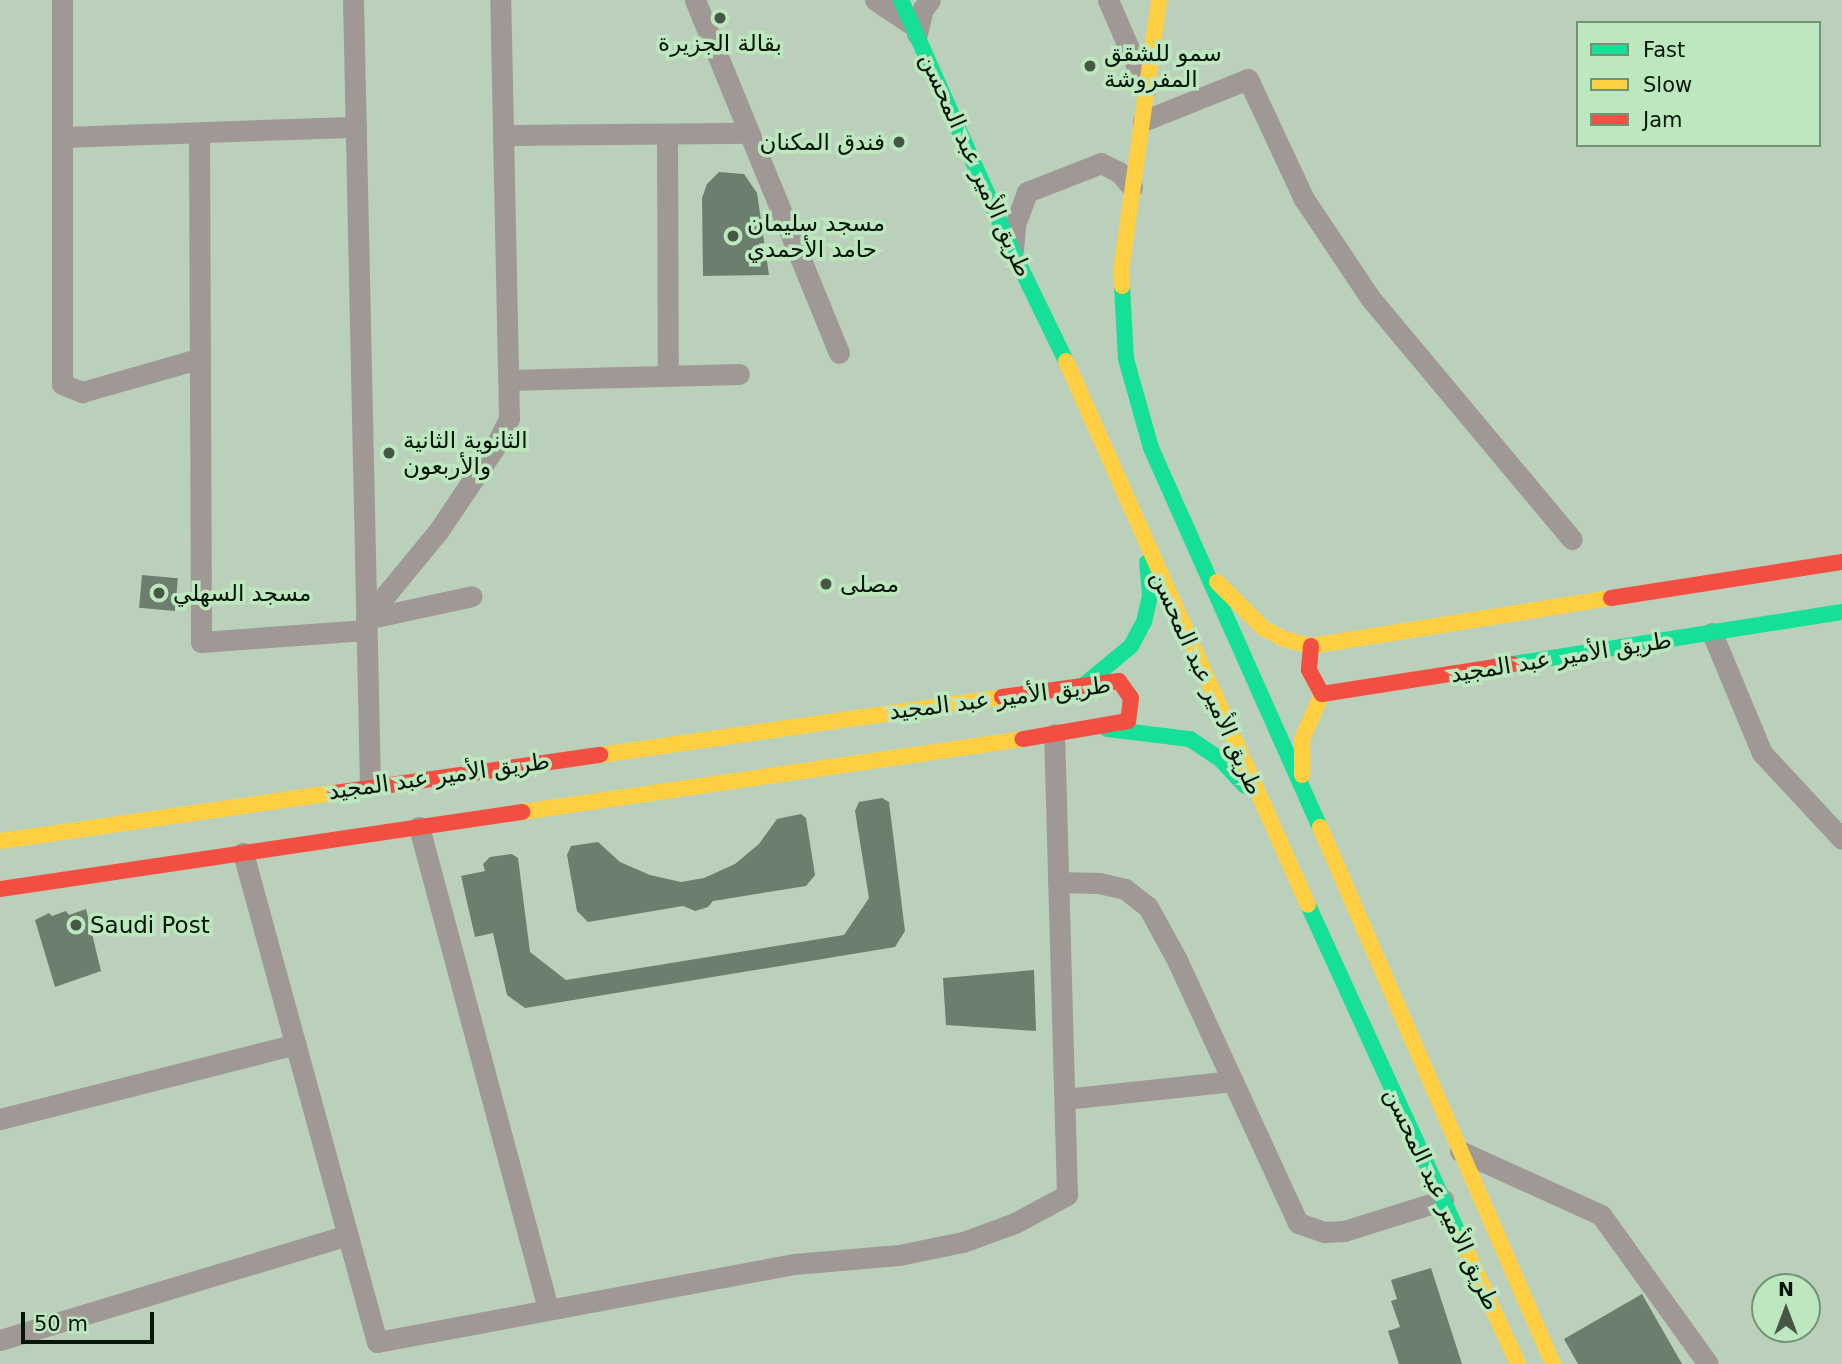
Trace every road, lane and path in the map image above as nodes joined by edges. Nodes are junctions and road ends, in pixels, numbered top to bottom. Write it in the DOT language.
graph roads {
  1 [pos="62,0"];
  2 [pos="353,0"];
  3 [pos="500,0"];
  4 [pos="695,0"];
  5 [pos="875,0"];
  6 [pos="901,0"];
  7 [pos="930,0"];
  8 [pos="1108,0"];
  9 [pos="1159,0"];
  10 [pos="915,30"];
  11 [pos="1147,92"];
  12 [pos="1143,121"];
  13 [pos="356,127"];
  14 [pos="749,133"];
  15 [pos="199,134"];
  16 [pos="667,134"];
  17 [pos="503,135"];
  18 [pos="63,137"];
  19 [pos="1132,187"];
  20 [pos="1013,252"];
  21 [pos="839,352"];
  22 [pos="198,359"];
  23 [pos="739,374"];
  24 [pos="668,376"];
  25 [pos="509,380"];
  26 [pos="1572,538"];
  27 [pos="1146,547"];
  28 [pos="1842,562"];
  29 [pos="1204,570"];
  30 [pos="471,596"];
  31 [pos="1842,612"];
  32 [pos="366,625"];
  33 [pos="1712,633"];
  34 [pos="1311,646"];
  35 [pos="1084,685"];
  36 [pos="1322,694"];
  37 [pos="1089,728"];
  38 [pos="1054,734"];
  39 [pos="370,786"];
  40 [pos="1302,786"];
  41 [pos="1262,805"];
  42 [pos="419,827"];
  43 [pos="1842,839"];
  44 [pos="5,844"];
  45 [pos="243,853"];
  46 [pos="1058,882"];
  47 [pos="8,884"];
  48 [pos="296,1044"];
  49 [pos="1233,1081"];
  50 [pos="1065,1098"];
  51 [pos="0,1119"];
  52 [pos="1460,1150"];
  53 [pos="1443,1200"];
  54 [pos="348,1236"];
  55 [pos="548,1310"];
  56 [pos="0,1340"];
  57 [pos="1518,1364"];
  58 [pos="1553,1364"];
  59 [pos="1708,1364"];
  1 -- 18 [label="street"];
  2 -- 13 [label="street"];
  3 -- 17 [label="street"];
  4 -- 14 [label="street"];
  5 -- 10 [label="street"];
  6 -- 10 [label="main road, طريق الأمير عبد المحسن"];
  7 -- 10 [label="street"];
  8 -- 11 [label="street"];
  9 -- 11 [label="main road, طريق الأمير عبد المحسن"];
  10 -- 20 [label="main road, طريق الأمير عبد المحسن"];
  11 -- 12 [label="main road, طريق الأمير عبد المحسن"];
  12 -- 19 [label="main road, طريق الأمير عبد المحسن"];
  12 -- 26 [label="street"];
  13 -- 15 [label="street"];
  13 -- 32 [label="street"];
  14 -- 16 [label="street"];
  14 -- 21 [label="street"];
  15 -- 18 [label="street"];
  15 -- 22 [label="street"];
  16 -- 17 [label="street"];
  16 -- 24 [label="street"];
  17 -- 25 [label="street"];
  18 -- 22 [label="street"];
  19 -- 20 [label="street"];
  19 -- 29 [label="main road, طريق الأمير عبد المحسن"];
  20 -- 27 [label="main road, طريق الأمير عبد المحسن"];
  22 -- 32 [label="street"];
  23 -- 24 [label="street"];
  24 -- 25 [label="street"];
  25 -- 32 [label="street"];
  27 -- 35 [label="main road"];
  27 -- 41 [label="main road, طريق الأمير عبد المحسن"];
  28 -- 34 [label="main road"];
  29 -- 34 [label="main road"];
  29 -- 40 [label="main road, طريق الأمير عبد المحسن"];
  30 -- 32 [label="street"];
  31 -- 33 [label="main road, طريق الأمير عبد المجيد"];
  32 -- 39 [label="street"];
  33 -- 36 [label="main road, طريق الأمير عبد المجيد"];
  33 -- 43 [label="street"];
  34 -- 36 [label="main road"];
  35 -- 37 [label="main road, طريق الأمير عبد المجيد"];
  35 -- 39 [label="main road, طريق الأمير عبد المجيد"];
  36 -- 40 [label="main road"];
  37 -- 38 [label="main road, طريق الأمير عبد المجيد"];
  37 -- 41 [label="main road"];
  38 -- 42 [label="main road, طريق الأمير عبد المجيد"];
  38 -- 46 [label="street"];
  39 -- 44 [label="main road, طريق الأمير عبد المجيد"];
  40 -- 52 [label="main road, طريق الأمير عبد المحسن"];
  41 -- 53 [label="main road, طريق الأمير عبد المحسن"];
  42 -- 45 [label="main road, طريق الأمير عبد المجيد"];
  42 -- 55 [label="street"];
  45 -- 47 [label="main road, طريق الأمير عبد المجيد"];
  45 -- 48 [label="street"];
  46 -- 49 [label="street"];
  46 -- 50 [label="street"];
  48 -- 51 [label="street"];
  48 -- 54 [label="street"];
  49 -- 50 [label="street"];
  49 -- 53 [label="street"];
  50 -- 55 [label="street"];
  52 -- 58 [label="main road, طريق الأمير عبد المحسن"];
  52 -- 59 [label="street"];
  53 -- 57 [label="main road, طريق الأمير عبد المحسن"];
  54 -- 55 [label="street"];
  54 -- 56 [label="street"];
}
